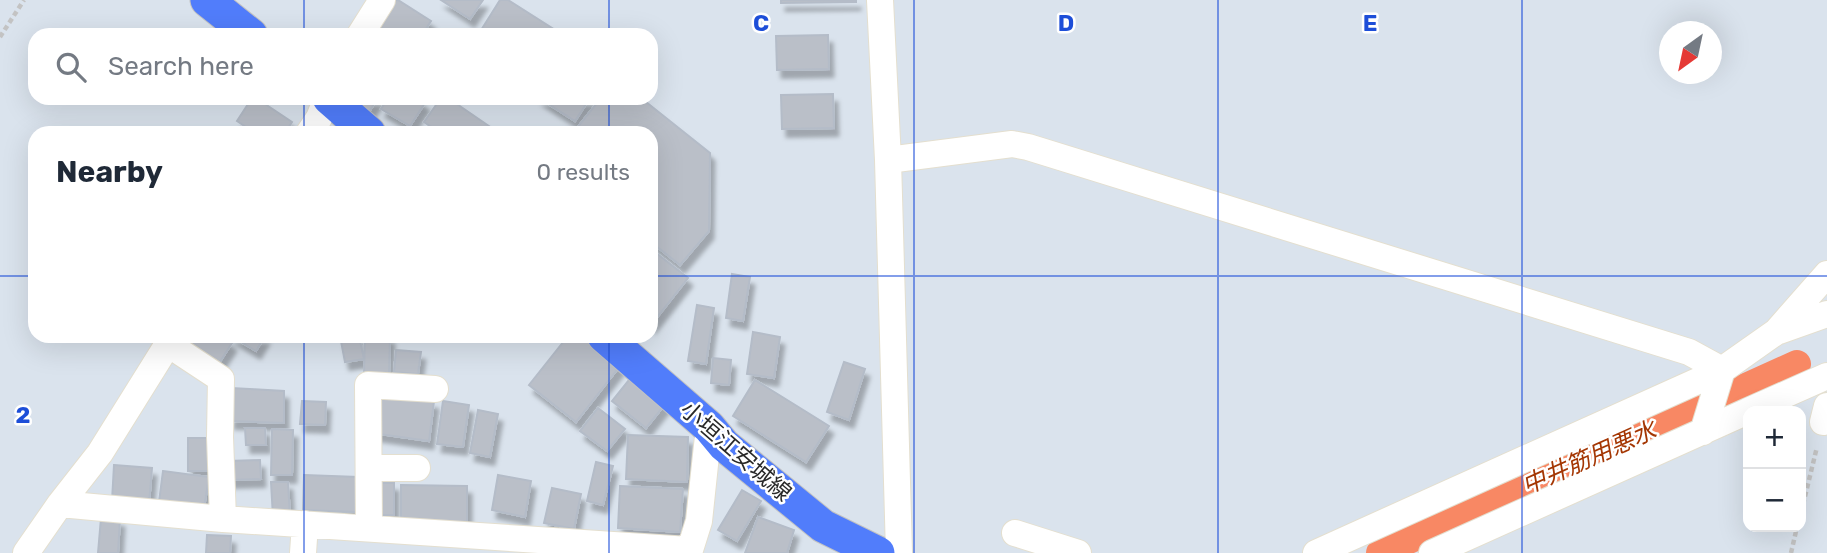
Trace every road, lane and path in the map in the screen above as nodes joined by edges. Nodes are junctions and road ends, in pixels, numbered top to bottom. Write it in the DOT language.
graph roads {
  1 [pos="24,0"];
  2 [pos="208,0"];
  3 [pos="382,0"];
  4 [pos="880,0"];
  5 [pos="242,28"];
  6 [pos="364,28"];
  7 [pos="0,37"];
  8 [pos="325,105"];
  9 [pos="336,105"];
  10 [pos="314,126"];
  11 [pos="361,126"];
  12 [pos="888,160"];
  13 [pos="1827,274"];
  14 [pos="1827,314"];
  15 [pos="1776,332"];
  16 [pos="168,343"];
  17 [pos="174,343"];
  18 [pos="612,343"];
  19 [pos="1722,370"];
  20 [pos="1827,376"];
  21 [pos="435,390"];
  22 [pos="1759,406"];
  23 [pos="1743,413"];
  24 [pos="1825,414"];
  25 [pos="709,427"];
  26 [pos="1703,432"];
  27 [pos="369,468"];
  28 [pos="417,468"];
  29 [pos="1806,492"];
  30 [pos="60,504"];
  31 [pos="223,519"];
  32 [pos="305,524"];
  33 [pos="369,528"];
  34 [pos="1796,532"];
  35 [pos="1015,533"];
  36 [pos="689,552"];
  37 [pos="26,553"];
  38 [pos="303,553"];
  39 [pos="878,553"];
  40 [pos="898,553"];
  41 [pos="1078,553"];
  42 [pos="1316,553"];
  43 [pos="1432,553"];
  44 [pos="1791,553"];
  1 -- 7 [label="path"];
  2 -- 5 [label="main road"];
  3 -- 6 [label="street"];
  4 -- 12 [label="street"];
  8 -- 10 [label="street"];
  9 -- 11 [label="main road"];
  12 -- 19 [label="street"];
  12 -- 40 [label="street"];
  13 -- 15 [label="street"];
  14 -- 15 [label="street"];
  15 -- 19 [label="street"];
  16 -- 30 [label="street"];
  17 -- 31 [label="street"];
  18 -- 25 [label="main road, 小垣江安城線"];
  19 -- 26 [label="street"];
  19 -- 42 [label="street"];
  20 -- 22 [label="street"];
  21 -- 27 [label="street"];
  23 -- 26 [label="street"];
  24 -- 29 [label="path"];
  25 -- 36 [label="street"];
  25 -- 39 [label="main road, 小垣江安城線"];
  26 -- 43 [label="street"];
  27 -- 28 [label="street"];
  27 -- 33 [label="street"];
  30 -- 31 [label="street"];
  30 -- 37 [label="street"];
  31 -- 32 [label="street"];
  32 -- 33 [label="street"];
  32 -- 38 [label="street"];
  33 -- 36 [label="street"];
  34 -- 44 [label="path"];
  35 -- 41 [label="street"];
}
